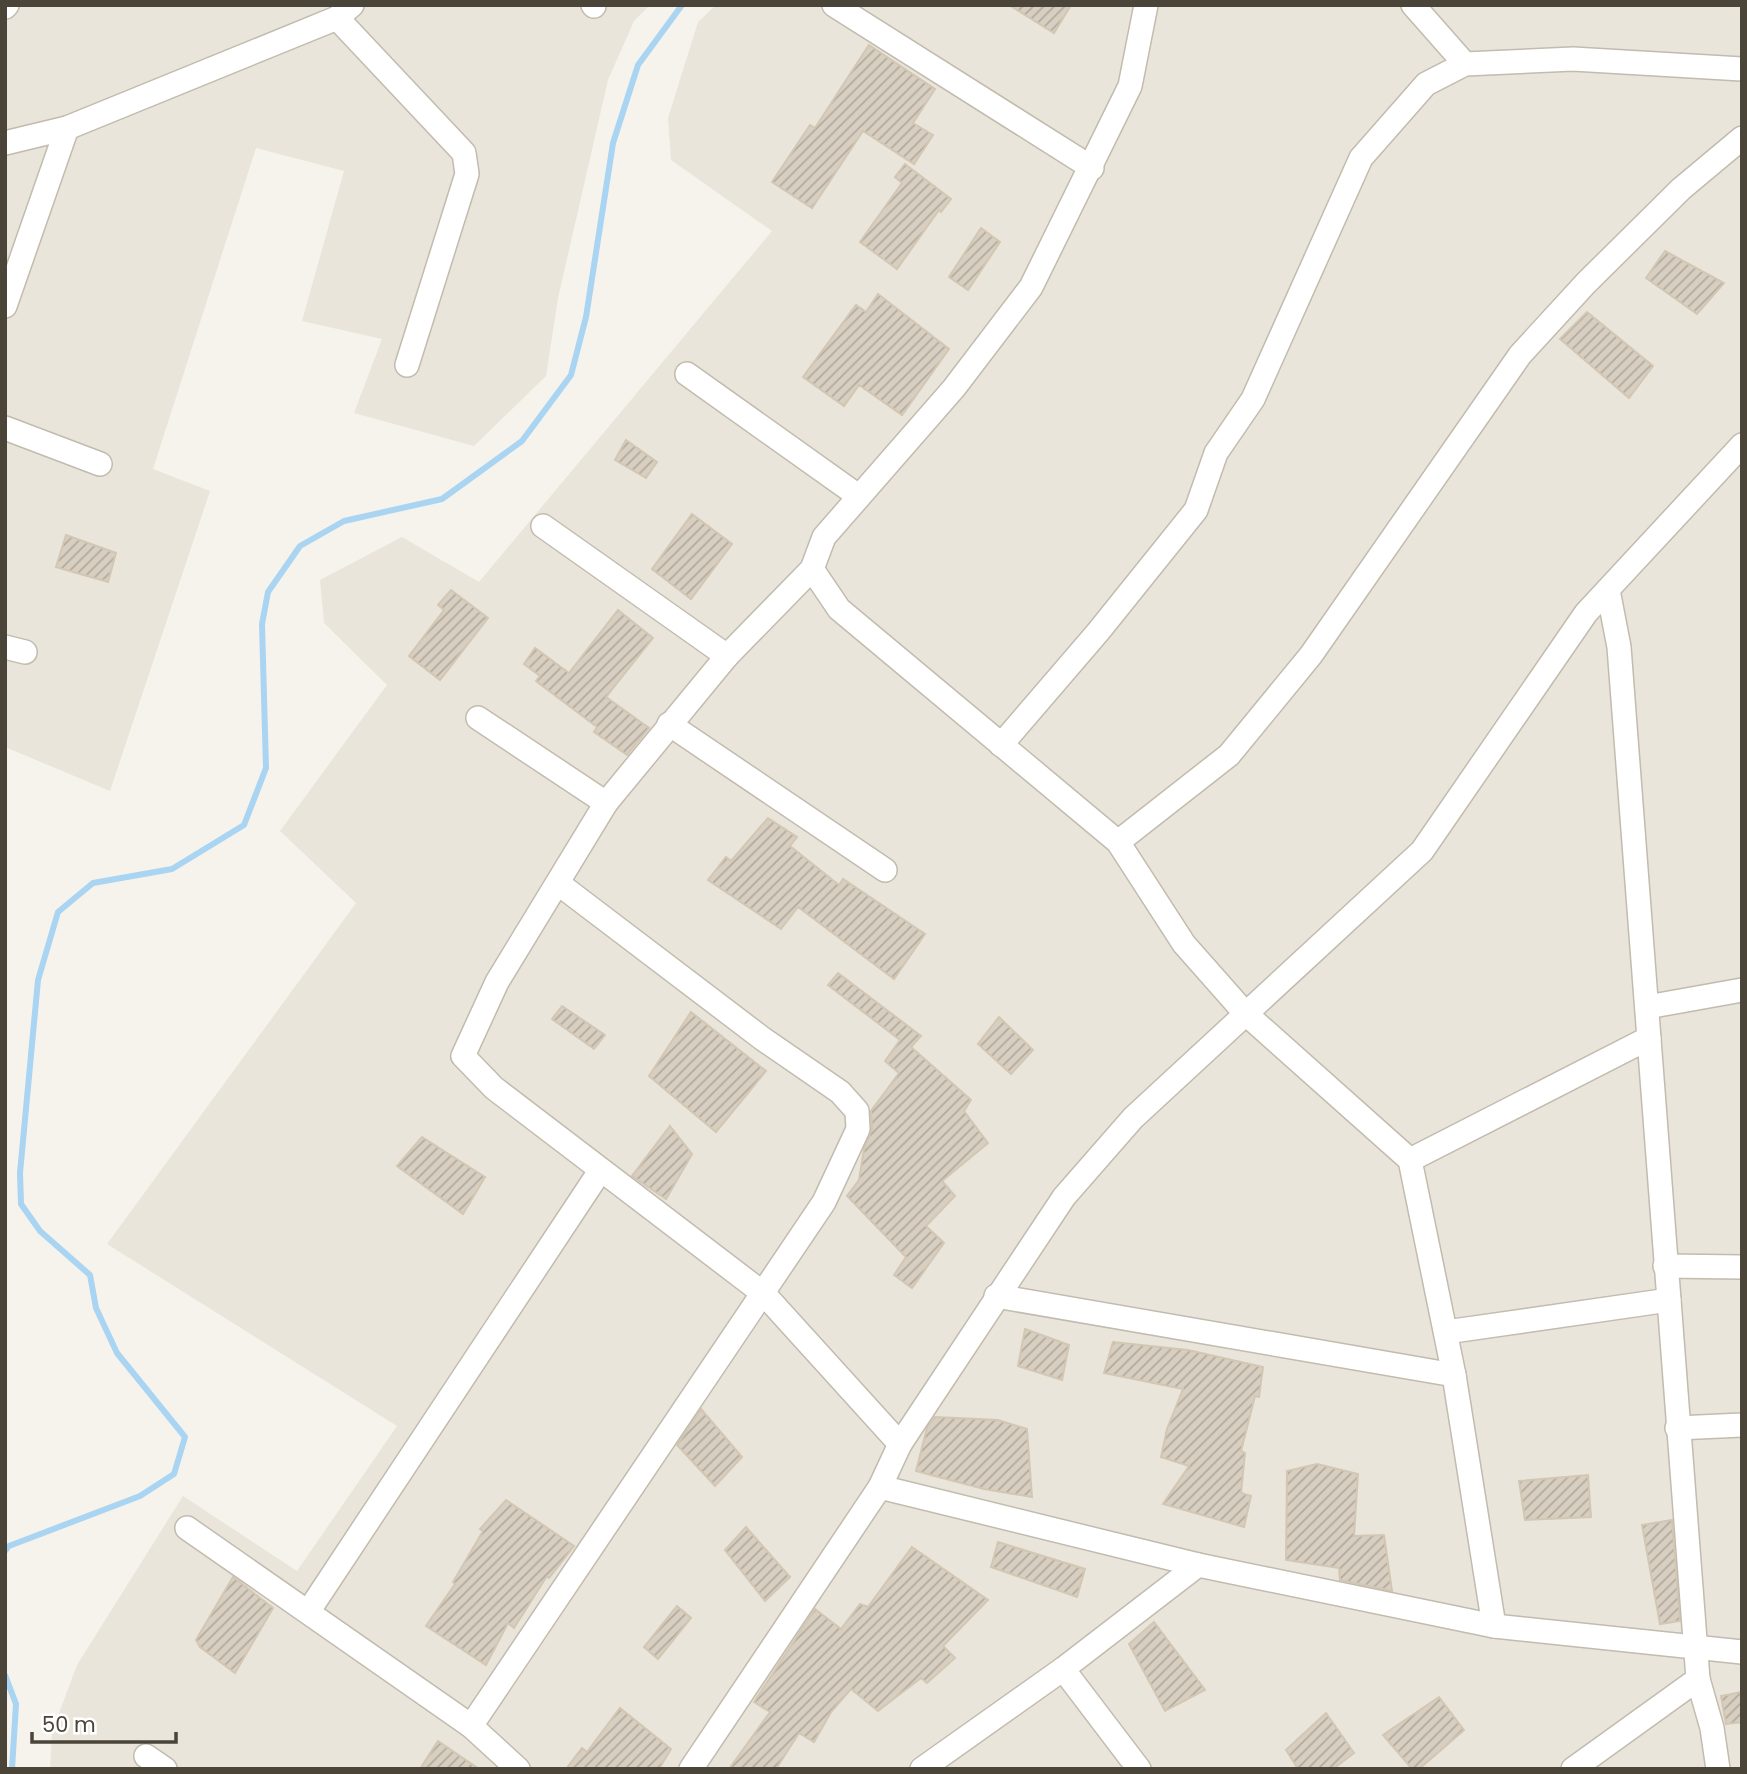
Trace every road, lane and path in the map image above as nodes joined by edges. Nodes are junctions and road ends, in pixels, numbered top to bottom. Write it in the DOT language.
graph roads {
  1 [pos="834,5"];
  2 [pos="1146,5"];
  3 [pos="1413,5"];
  4 [pos="344,12"];
  5 [pos="1465,64"];
  6 [pos="1742,69"];
  7 [pos="67,128"];
  8 [pos="1742,138"];
  9 [pos="5,143"];
  10 [pos="1093,168"];
  11 [pos="5,306"];
  12 [pos="407,365"];
  13 [pos="687,374"];
  14 [pos="5,428"];
  15 [pos="1742,445"];
  16 [pos="100,464"];
  17 [pos="857,495"];
  18 [pos="542,526"];
  19 [pos="812,569"];
  20 [pos="1608,590"];
  21 [pos="727,656"];
  22 [pos="478,718"];
  23 [pos="669,724"];
  24 [pos="1001,745"];
  25 [pos="606,803"];
  26 [pos="1118,842"];
  27 [pos="885,870"];
  28 [pos="559,884"];
  29 [pos="1742,990"];
  30 [pos="1647,1007"];
  31 [pos="1245,1013"];
  32 [pos="1649,1038"];
  33 [pos="1410,1160"];
  34 [pos="600,1171"];
  35 [pos="1665,1266"];
  36 [pos="1742,1268"];
  37 [pos="764,1294"];
  38 [pos="996,1296"];
  39 [pos="1669,1300"];
  40 [pos="1446,1332"];
  41 [pos="1454,1375"];
  42 [pos="1742,1425"];
  43 [pos="1677,1428"];
  44 [pos="900,1444"];
  45 [pos="880,1487"];
  46 [pos="187,1528"];
  47 [pos="1198,1565"];
  48 [pos="308,1612"];
  49 [pos="1494,1626"];
  50 [pos="1698,1650"];
  51 [pos="1742,1652"];
  52 [pos="1063,1670"];
  53 [pos="1698,1679"];
  54 [pos="471,1726"];
  55 [pos="518,1769"];
  56 [pos="691,1769"];
  57 [pos="922,1769"];
  58 [pos="1139,1769"];
  59 [pos="1573,1769"];
  60 [pos="1718,1769"];
  1 -- 10 [label="street"];
  2 -- 10 [label="street"];
  3 -- 5 [label="street"];
  4 -- 7 [label="street"];
  4 -- 12 [label="street"];
  5 -- 6 [label="street"];
  5 -- 24 [label="street"];
  7 -- 9 [label="street"];
  7 -- 11 [label="street"];
  8 -- 26 [label="street"];
  10 -- 17 [label="street"];
  13 -- 17 [label="street"];
  14 -- 16 [label="street"];
  15 -- 20 [label="street"];
  17 -- 19 [label="street"];
  18 -- 21 [label="street"];
  19 -- 21 [label="street"];
  19 -- 24 [label="street"];
  20 -- 30 [label="street"];
  20 -- 31 [label="street"];
  21 -- 23 [label="street"];
  22 -- 25 [label="street"];
  23 -- 25 [label="street"];
  23 -- 27 [label="street"];
  24 -- 26 [label="street"];
  25 -- 28 [label="street"];
  26 -- 31 [label="street"];
  28 -- 34 [label="street"];
  28 -- 37 [label="street"];
  29 -- 30 [label="street"];
  30 -- 32 [label="street"];
  31 -- 33 [label="street"];
  31 -- 38 [label="street"];
  32 -- 33 [label="street"];
  32 -- 35 [label="street"];
  33 -- 40 [label="street"];
  34 -- 37 [label="street"];
  34 -- 48 [label="street"];
  35 -- 36 [label="street"];
  35 -- 39 [label="street"];
  37 -- 44 [label="street"];
  37 -- 54 [label="street"];
  38 -- 41 [label="street"];
  38 -- 44 [label="street"];
  39 -- 40 [label="street"];
  39 -- 43 [label="street"];
  40 -- 41 [label="street"];
  41 -- 49 [label="street"];
  42 -- 43 [label="street"];
  43 -- 50 [label="street"];
  44 -- 45 [label="street"];
  45 -- 47 [label="street"];
  45 -- 56 [label="street"];
  46 -- 48 [label="street"];
  47 -- 49 [label="street"];
  47 -- 52 [label="street"];
  48 -- 54 [label="street"];
  49 -- 50 [label="street"];
  50 -- 51 [label="street"];
  50 -- 53 [label="street"];
  52 -- 57 [label="street"];
  52 -- 58 [label="street"];
  53 -- 59 [label="street"];
  53 -- 60 [label="street"];
  54 -- 55 [label="street"];
}
